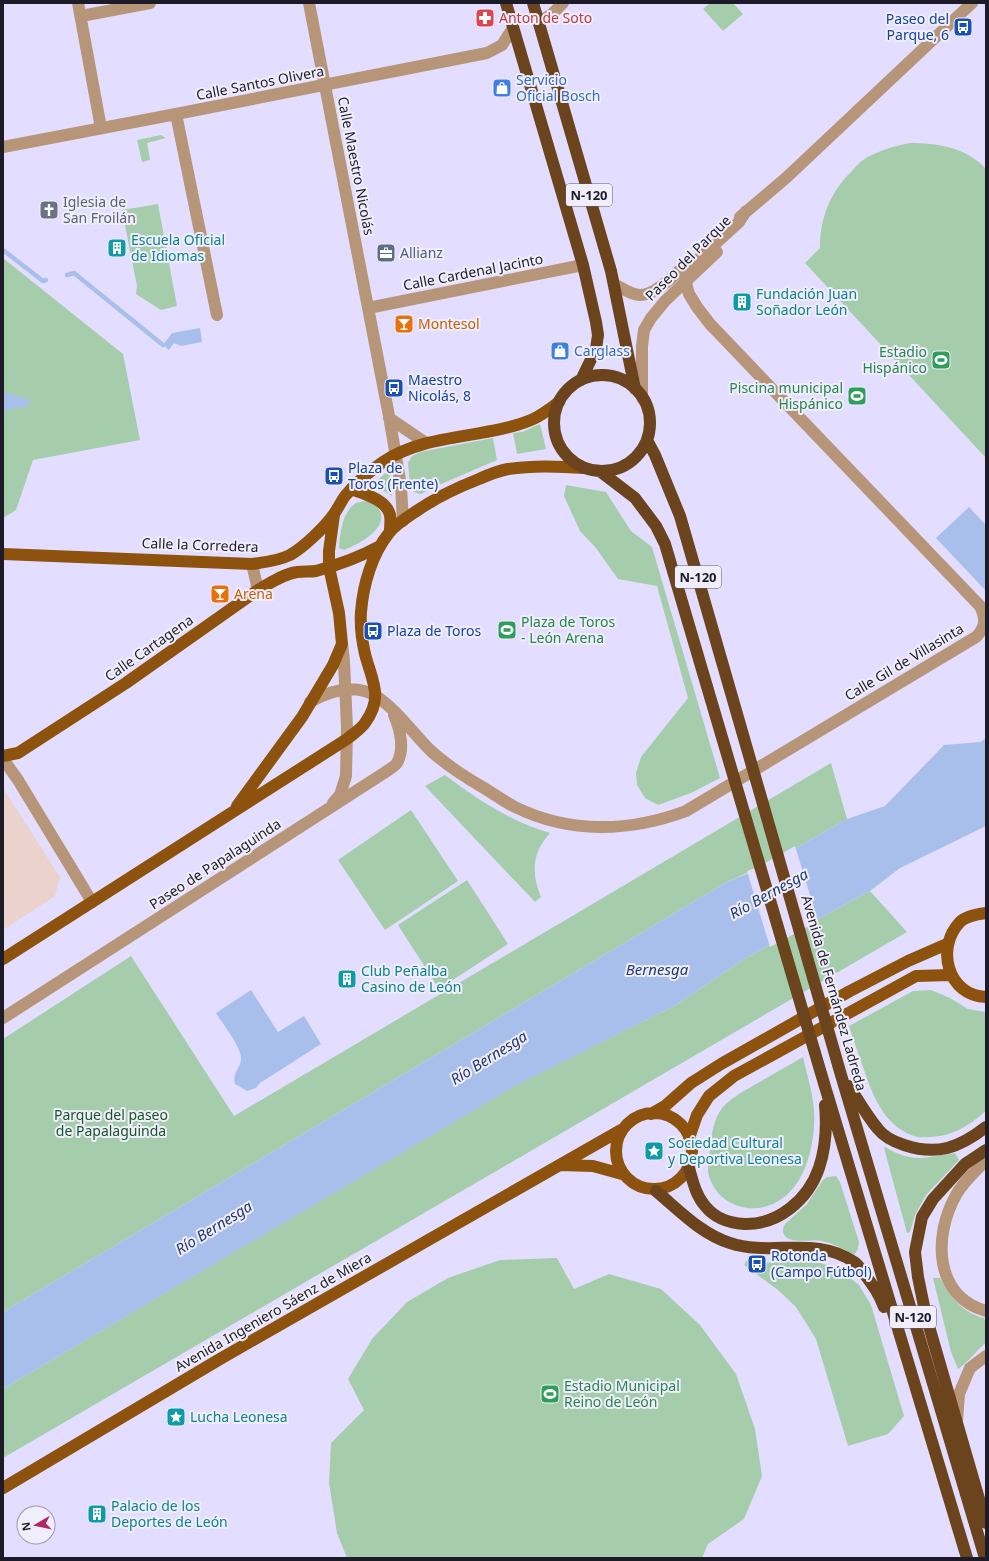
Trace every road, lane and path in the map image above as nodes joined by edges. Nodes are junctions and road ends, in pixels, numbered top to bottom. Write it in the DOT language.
graph roads {
  1 [pos="78,3"];
  2 [pos="150,3"];
  3 [pos="310,3"];
  4 [pos="506,3"];
  5 [pos="533,3"];
  6 [pos="563,3"];
  7 [pos="965,6"];
  8 [pos="80,16"];
  9 [pos="538,22"];
  10 [pos="513,28"];
  11 [pos="324,85"];
  12 [pos="176,114"];
  13 [pos="101,128"];
  14 [pos="3,147"];
  15 [pos="787,177"];
  16 [pos="746,211"];
  17 [pos="583,265"];
  18 [pos="686,283"];
  19 [pos="614,284"];
  20 [pos="368,308"];
  21 [pos="217,315"];
  22 [pos="581,380"];
  23 [pos="638,393"];
  24 [pos="559,402"];
  25 [pos="390,423"];
  26 [pos="647,440"];
  27 [pos="426,443"];
  28 [pos="395,455"];
  29 [pos="584,468"];
  30 [pos="601,472"];
  31 [pos="352,489"];
  32 [pos="334,514"];
  33 [pos="403,520"];
  34 [pos="390,532"];
  35 [pos="380,546"];
  36 [pos="3,554"];
  37 [pos="252,564"];
  38 [pos="329,567"];
  39 [pos="258,590"];
  40 [pos="342,644"];
  41 [pos="344,689"];
  42 [pos="376,696"];
  43 [pos="310,702"];
  44 [pos="393,711"];
  45 [pos="347,739"];
  46 [pos="3,756"];
  47 [pos="3,759"];
  48 [pos="330,808"];
  49 [pos="232,812"];
  50 [pos="92,902"];
  51 [pos="986,913"];
  52 [pos="948,944"];
  53 [pos="3,959"];
  54 [pos="951,975"];
  55 [pos="986,997"];
  56 [pos="3,1018"];
  57 [pos="841,1075"];
  58 [pos="823,1080"];
  59 [pos="651,1114"];
  60 [pos="986,1127"];
  61 [pos="621,1130"];
  62 [pos="689,1138"];
  63 [pos="986,1150"];
  64 [pos="986,1160"];
  65 [pos="559,1164"];
  66 [pos="689,1168"];
  67 [pos="622,1174"];
  68 [pos="656,1191"];
  69 [pos="985,1311"];
  70 [pos="986,1356"];
  71 [pos="957,1424"];
  72 [pos="931,1434"];
  73 [pos="3,1488"];
  74 [pos="986,1523"];
  75 [pos="967,1558"];
  76 [pos="986,1558"];
  1 -- 8 [label="street"];
  2 -- 8 [label="street"];
  3 -- 11 [label="street, Calle Maestro Nicolás"];
  4 -- 10 [label="highway, N-120"];
  5 -- 9 [label="highway, N-120"];
  6 -- 9 [label="street"];
  7 -- 15 [label="street, Paseo del Parque"];
  8 -- 13 [label="street"];
  9 -- 19 [label="highway, N-120"];
  10 -- 11 [label="street, Calle Santos Olivera"];
  10 -- 17 [label="highway, N-120"];
  11 -- 12 [label="street, Calle Santos Olivera"];
  11 -- 20 [label="street, Calle Maestro Nicolás"];
  12 -- 13 [label="street, Calle Santos Olivera"];
  12 -- 21 [label="street"];
  13 -- 14 [label="street, Calle Santos Olivera"];
  15 -- 16 [label="street, Paseo del Parque"];
  15 -- 18 [label="street, Paseo del Parque"];
  16 -- 18 [label="street"];
  16 -- 19 [label="street, Paseo del Parque"];
  17 -- 20 [label="street, Calle Cardenal Jacinto"];
  17 -- 22 [label="highway, N-120"];
  18 -- 23 [label="street, Paseo del Parque"];
  18 -- 44 [label="street, Calle Gil de Villasinta"];
  19 -- 23 [label="highway, N-120"];
  20 -- 25 [label="street, Calle Maestro Nicolás"];
  22 -- 23 [label="highway, N-120"];
  22 -- 24 [label="highway, N-120"];
  23 -- 26 [label="highway, N-120"];
  24 -- 27 [label="main road, Calle la Corredera"];
  24 -- 29 [label="highway, N-120"];
  25 -- 27 [label="street"];
  25 -- 28 [label="street, Calle Maestro Nicolás"];
  26 -- 30 [label="highway, N-120"];
  26 -- 57 [label="highway, Avenida de Fernández Ladreda / N-120"];
  27 -- 28 [label="main road, Calle la Corredera"];
  28 -- 31 [label="main road, Calle la Corredera"];
  28 -- 33 [label="street, Calle Maestro Nicolás"];
  29 -- 30 [label="highway, N-120"];
  29 -- 33 [label="main road"];
  30 -- 58 [label="highway, N-120"];
  31 -- 32 [label="main road, Calle la Corredera"];
  31 -- 34 [label="main road"];
  32 -- 37 [label="main road, Calle la Corredera"];
  32 -- 38 [label="main road"];
  33 -- 34 [label="main road"];
  34 -- 35 [label="main road"];
  35 -- 38 [label="main road, Calle Cartagena"];
  35 -- 42 [label="main road"];
  36 -- 37 [label="main road, Calle la Corredera"];
  37 -- 39 [label="street"];
  38 -- 39 [label="main road, Calle Cartagena"];
  38 -- 40 [label="main road"];
  39 -- 46 [label="main road, Calle Cartagena"];
  40 -- 41 [label="street"];
  40 -- 43 [label="main road"];
  41 -- 42 [label="street"];
  41 -- 43 [label="street"];
  41 -- 45 [label="street"];
  42 -- 44 [label="street, Calle Gil de Villasinta"];
  42 -- 45 [label="main road"];
  43 -- 49 [label="main road"];
  44 -- 48 [label="street, Paseo de Papalaguinda"];
  45 -- 48 [label="street"];
  45 -- 49 [label="main road"];
  47 -- 50 [label="street"];
  48 -- 56 [label="street, Paseo de Papalaguinda"];
  49 -- 50 [label="main road"];
  50 -- 53 [label="main road"];
  51 -- 52 [label="main road"];
  52 -- 54 [label="main road"];
  52 -- 59 [label="main road"];
  54 -- 55 [label="main road"];
  54 -- 62 [label="main road"];
  57 -- 60 [label="highway"];
  57 -- 76 [label="highway, Avenida de Fernández Ladreda / N-120"];
  58 -- 66 [label="highway"];
  58 -- 72 [label="highway, N-120"];
  59 -- 61 [label="main road"];
  59 -- 62 [label="main road"];
  61 -- 65 [label="main road, Avenida Ingeniero Sáenz de Miera"];
  61 -- 67 [label="main road"];
  62 -- 66 [label="main road"];
  63 -- 71 [label="highway"];
  64 -- 69 [label="street"];
  65 -- 67 [label="main road"];
  65 -- 73 [label="main road, Avenida Ingeniero Sáenz de Miera"];
  66 -- 68 [label="main road"];
  67 -- 68 [label="main road"];
  68 -- 72 [label="highway"];
  70 -- 71 [label="street"];
  71 -- 74 [label="highway"];
  72 -- 75 [label="highway, N-120"];
}
